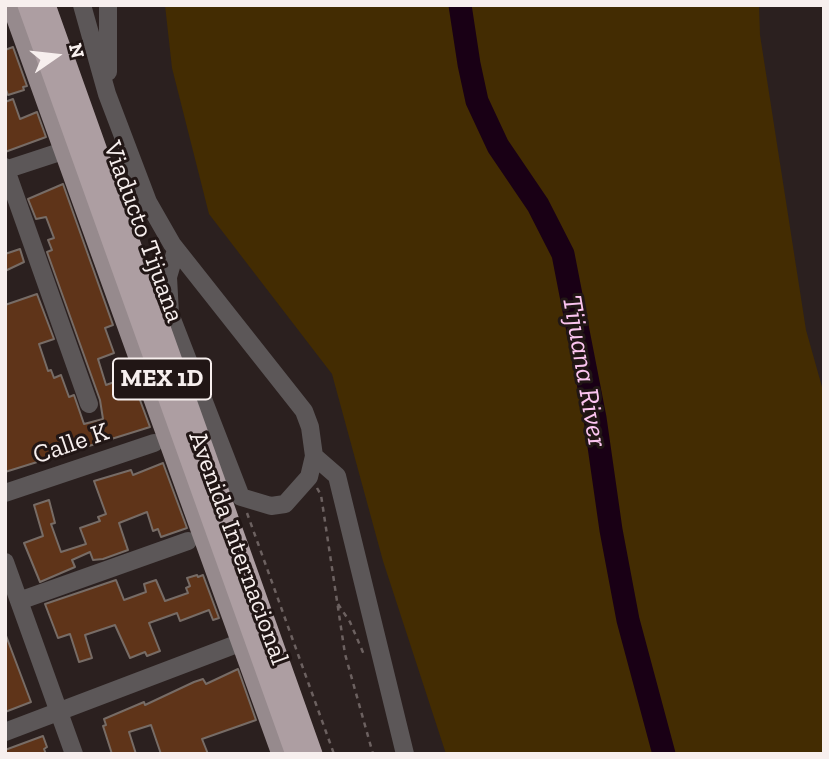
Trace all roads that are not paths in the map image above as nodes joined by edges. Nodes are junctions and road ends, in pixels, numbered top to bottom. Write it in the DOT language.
graph roads {
  1 [pos="12,5"];
  2 [pos="33,5"];
  3 [pos="44,5"];
  4 [pos="82,5"];
  5 [pos="108,5"];
  6 [pos="107,94"];
  7 [pos="66,150"];
  8 [pos="6,169"];
  9 [pos="176,250"];
  10 [pos="89,404"];
  11 [pos="154,443"];
  12 [pos="314,456"];
  13 [pos="5,494"];
  14 [pos="188,541"];
  15 [pos="5,562"];
  16 [pos="19,601"];
  17 [pos="242,642"];
  18 [pos="59,712"];
  19 [pos="5,732"];
  20 [pos="74,754"];
  21 [pos="282,754"];
  22 [pos="298,754"];
  23 [pos="305,754"];
  24 [pos="313,754"];
  25 [pos="405,754"];
  1 -- 7 [label="main road, Avenida Internacional"];
  2 -- 22 [label="highway, Avenida Internacional / MEX 1D"];
  2 -- 23 [label="highway, Viaducto Tijuana"];
  3 -- 24 [label="highway, Avenida Internacional / MEX 1D"];
  4 -- 6 [label="street"];
  5 -- 6 [label="street"];
  6 -- 9 [label="street"];
  7 -- 8 [label="street"];
  7 -- 17 [label="main road, Avenida Internacional"];
  8 -- 10 [label="street"];
  9 -- 12 [label="street"];
  9 -- 12 [label="street"];
  11 -- 13 [label="street, Calle K"];
  12 -- 25 [label="street"];
  14 -- 16 [label="street"];
  15 -- 16 [label="street"];
  16 -- 18 [label="street"];
  17 -- 18 [label="street"];
  17 -- 21 [label="main road, Avenida Internacional"];
  18 -- 19 [label="street"];
  18 -- 20 [label="street"];
}
